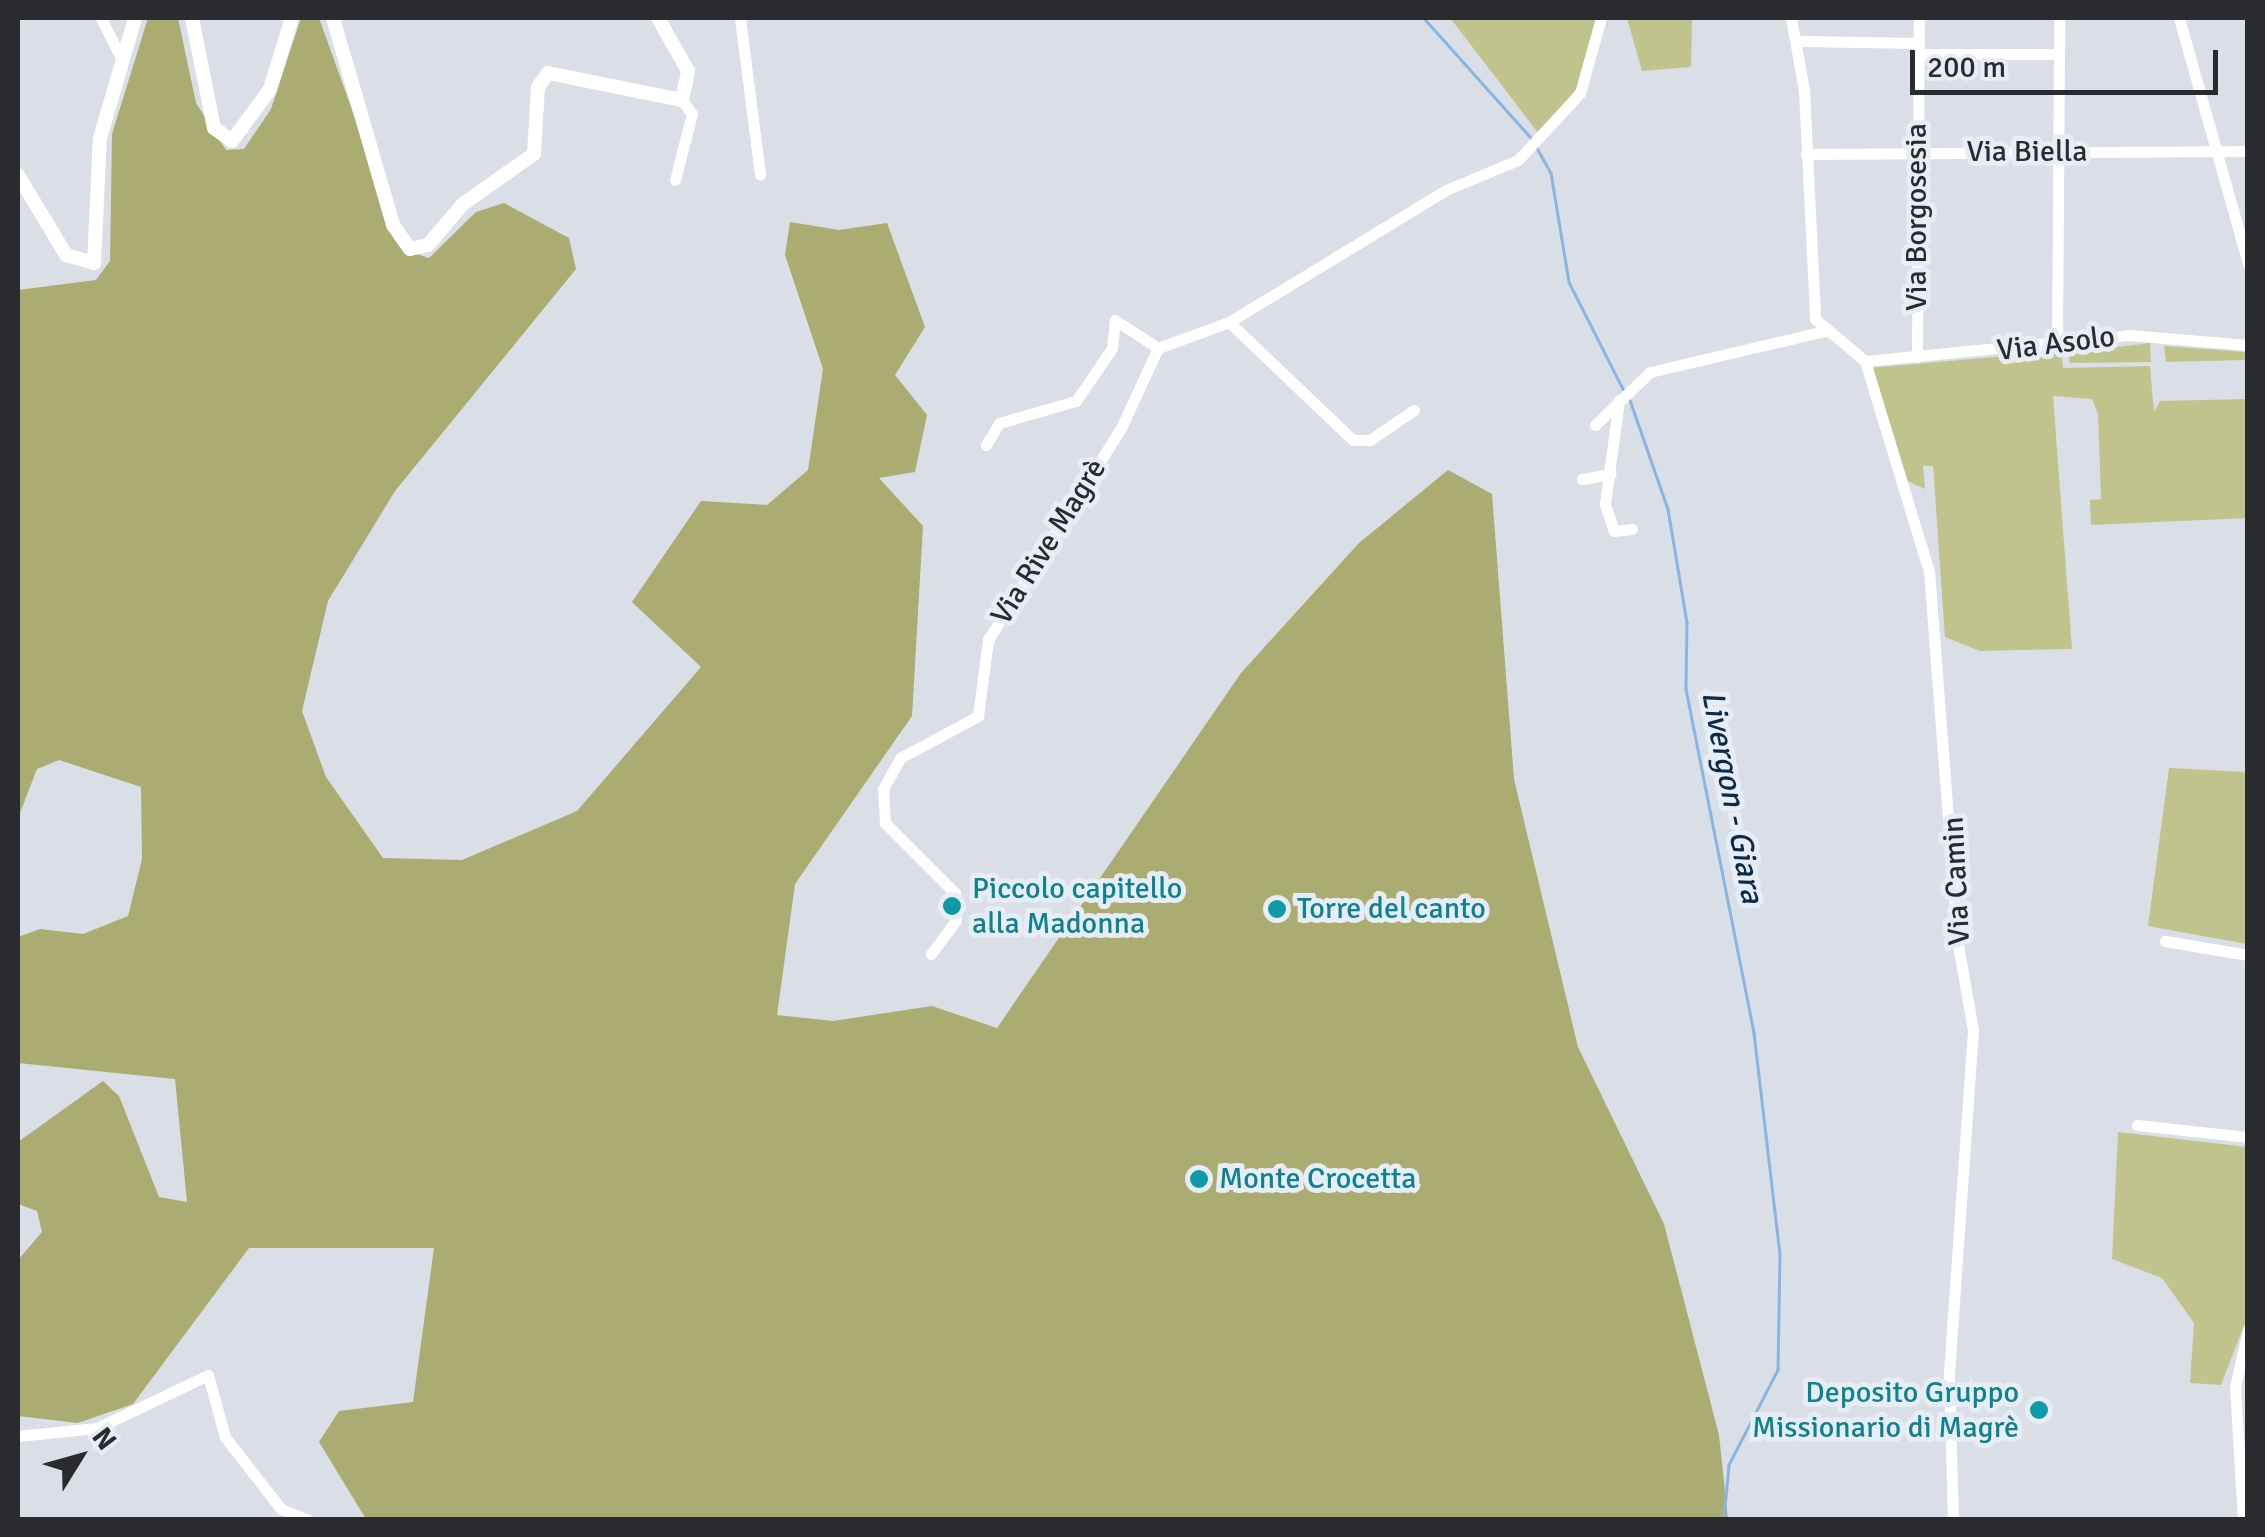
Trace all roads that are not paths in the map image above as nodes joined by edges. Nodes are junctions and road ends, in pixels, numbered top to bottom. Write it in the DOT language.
graph roads {
  1 [pos="101,18"];
  2 [pos="135,18"];
  3 [pos="192,18"];
  4 [pos="292,18"];
  5 [pos="333,18"];
  6 [pos="658,18"];
  7 [pos="740,18"];
  8 [pos="1602,18"];
  9 [pos="1791,18"];
  10 [pos="1919,18"];
  11 [pos="2059,18"];
  12 [pos="2180,18"];
  13 [pos="1799,41"];
  14 [pos="1919,48"];
  15 [pos="2057,54"];
  16 [pos="121,58"];
  17 [pos="682,100"];
  18 [pos="2248,151"];
  19 [pos="1917,152"];
  20 [pos="2210,152"];
  21 [pos="2056,153"];
  22 [pos="1806,154"];
  23 [pos="18,176"];
  24 [pos="760,176"];
  25 [pos="675,180"];
  26 [pos="2248,264"];
  27 [pos="1229,322"];
  28 [pos="1825,331"];
  29 [pos="2057,343"];
  30 [pos="2248,344"];
  31 [pos="1158,348"];
  32 [pos="1918,357"];
  33 [pos="1865,361"];
  34 [pos="1620,396"];
  35 [pos="1414,410"];
  36 [pos="1595,425"];
  37 [pos="986,445"];
  38 [pos="1611,474"];
  39 [pos="1582,479"];
  40 [pos="1632,529"];
  41 [pos="2165,940"];
  42 [pos="930,954"];
  43 [pos="2248,955"];
  44 [pos="2137,1125"];
  45 [pos="2248,1137"];
  46 [pos="2248,1330"];
  47 [pos="2241,1388"];
  48 [pos="18,1436"];
  49 [pos="308,1520"];
  50 [pos="1953,1520"];
  51 [pos="2243,1520"];
  1 -- 16 [label="street"];
  2 -- 16 [label="main road"];
  3 -- 4 [label="main road"];
  5 -- 17 [label="main road"];
  6 -- 17 [label="main road"];
  7 -- 24 [label="street"];
  8 -- 27 [label="street"];
  9 -- 13 [label="street"];
  10 -- 14 [label="street, Via Borgosesia"];
  11 -- 15 [label="street"];
  12 -- 20 [label="street"];
  13 -- 14 [label="street"];
  13 -- 22 [label="street"];
  14 -- 15 [label="street"];
  14 -- 19 [label="street, Via Borgosesia"];
  15 -- 21 [label="street"];
  16 -- 23 [label="main road"];
  17 -- 25 [label="street"];
  18 -- 20 [label="street, Via Biella"];
  19 -- 21 [label="street, Via Biella"];
  19 -- 22 [label="street, Via Biella"];
  19 -- 32 [label="street, Via Borgosesia"];
  20 -- 21 [label="street, Via Biella"];
  20 -- 26 [label="street"];
  21 -- 29 [label="street"];
  22 -- 28 [label="street"];
  27 -- 31 [label="street"];
  27 -- 35 [label="street"];
  28 -- 33 [label="street"];
  28 -- 34 [label="street"];
  29 -- 30 [label="street, Via Asolo"];
  29 -- 32 [label="street, Via Asolo"];
  31 -- 37 [label="street"];
  31 -- 42 [label="street, Via Rive Magrè"];
  32 -- 33 [label="street, Via Asolo"];
  33 -- 50 [label="street, Via Camin"];
  34 -- 36 [label="street"];
  34 -- 38 [label="street"];
  38 -- 39 [label="street"];
  38 -- 40 [label="street"];
  41 -- 43 [label="street"];
  44 -- 45 [label="street"];
  46 -- 47 [label="street"];
  47 -- 51 [label="street"];
  48 -- 49 [label="street"];
}
